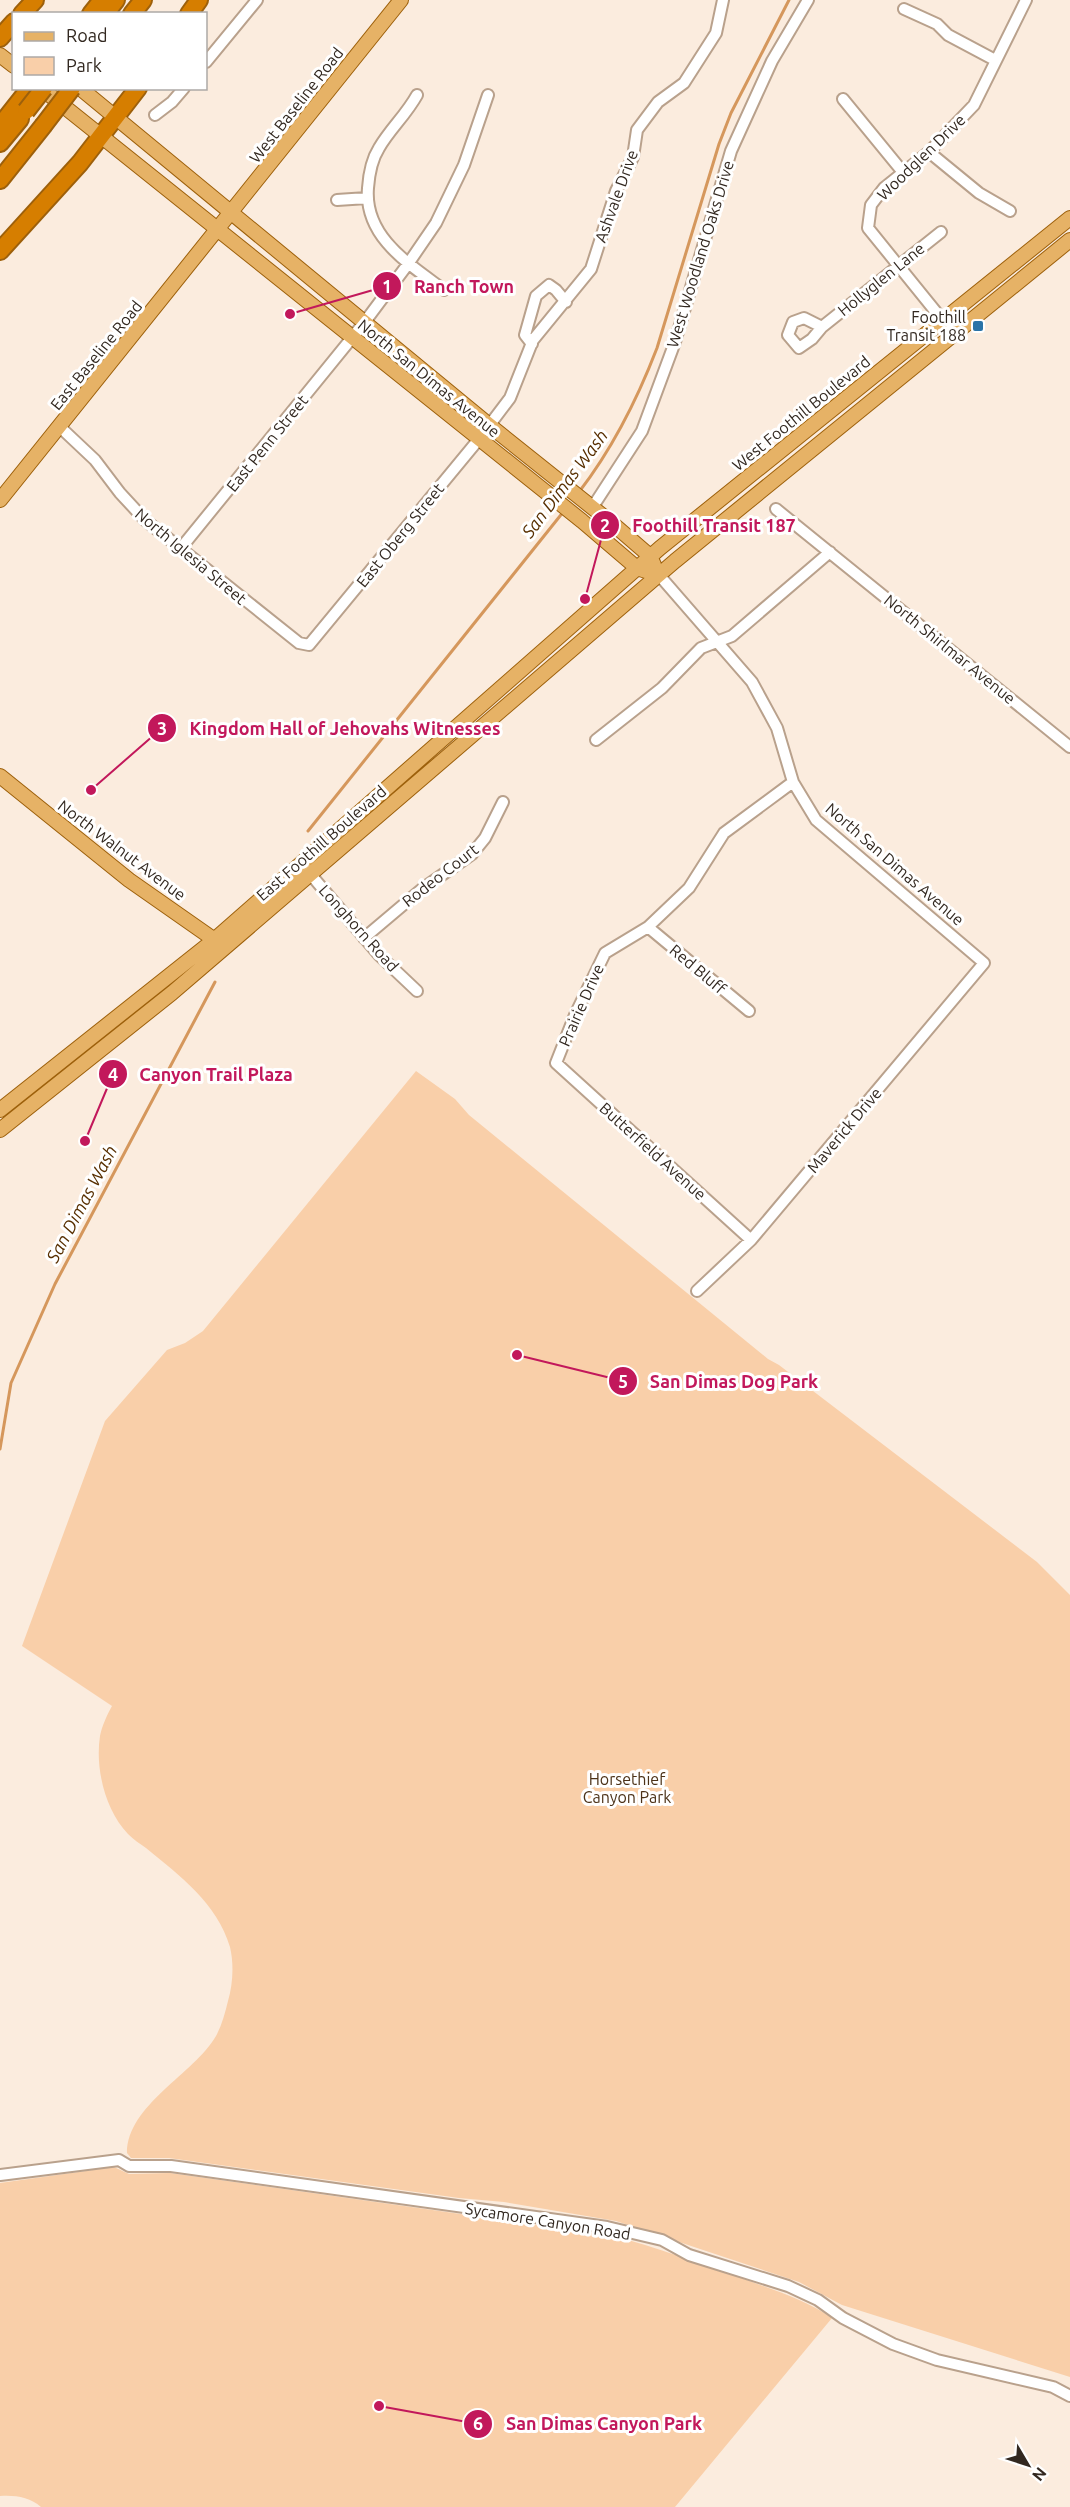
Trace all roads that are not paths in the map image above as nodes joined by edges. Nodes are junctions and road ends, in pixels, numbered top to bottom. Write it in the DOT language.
graph roads {
  1 [pos="35,0"];
  2 [pos="102,0"];
  3 [pos="116,0"];
  4 [pos="143,0"];
  5 [pos="257,0"];
  6 [pos="401,0"];
  7 [pos="723,0"];
  8 [pos="808,0"];
  9 [pos="1025,0"];
  10 [pos="904,9"];
  11 [pos="24,12"];
  12 [pos="93,12"];
  13 [pos="107,12"];
  14 [pos="134,12"];
  15 [pos="0,55"];
  16 [pos="996,60"];
  17 [pos="207,61"];
  18 [pos="12,64"];
  19 [pos="29,90"];
  20 [pos="41,90"];
  21 [pos="45,90"];
  22 [pos="70,90"];
  23 [pos="82,90"];
  24 [pos="137,90"];
  25 [pos="182,90"];
  26 [pos="417,95"];
  27 [pos="488,95"];
  28 [pos="843,99"];
  29 [pos="21,108"];
  30 [pos="155,115"];
  31 [pos="117,118"];
  32 [pos="0,126"];
  33 [pos="101,137"];
  34 [pos="0,143"];
  35 [pos="929,152"];
  36 [pos="902,171"];
  37 [pos="0,180"];
  38 [pos="367,198"];
  39 [pos="337,200"];
  40 [pos="1010,211"];
  41 [pos="231,214"];
  42 [pos="1070,218"];
  43 [pos="218,230"];
  44 [pos="941,232"];
  45 [pos="1070,240"];
  46 [pos="0,251"];
  47 [pos="408,264"];
  48 [pos="898,266"];
  49 [pos="444,290"];
  50 [pos="566,302"];
  51 [pos="943,320"];
  52 [pos="364,322"];
  53 [pos="822,327"];
  54 [pos="953,333"];
  55 [pos="352,337"];
  56 [pos="532,344"];
  57 [pos="489,425"];
  58 [pos="60,427"];
  59 [pos="478,439"];
  60 [pos="1,496"];
  61 [pos="582,500"];
  62 [pos="776,509"];
  63 [pos="181,549"];
  64 [pos="830,552"];
  65 [pos="650,556"];
  66 [pos="637,568"];
  67 [pos="659,575"];
  68 [pos="717,641"];
  69 [pos="309,645"];
  70 [pos="596,740"];
  71 [pos="1070,747"];
  72 [pos="0,776"];
  73 [pos="793,782"];
  74 [pos="503,802"];
  75 [pos="306,869"];
  76 [pos="648,927"];
  77 [pos="364,938"];
  78 [pos="220,943"];
  79 [pos="984,963"];
  80 [pos="417,991"];
  81 [pos="749,1011"];
  82 [pos="556,1063"];
  83 [pos="0,1110"];
  84 [pos="0,1130"];
  85 [pos="751,1240"];
  86 [pos="697,1291"];
  87 [pos="0,2175"];
  88 [pos="1070,2396"];
  1 -- 11 [label="highway"];
  2 -- 12 [label="highway"];
  3 -- 13 [label="highway"];
  4 -- 14 [label="highway"];
  5 -- 17 [label="street"];
  6 -- 41 [label="main road, West Baseline Road"];
  7 -- 50 [label="street, Ashvale Drive"];
  8 -- 61 [label="street, West Woodland Oaks Drive"];
  9 -- 16 [label="street, Woodglen Drive"];
  10 -- 16 [label="street"];
  15 -- 18 [label="main road"];
  16 -- 35 [label="street, Woodglen Drive"];
  19 -- 29 [label="highway"];
  20 -- 29 [label="highway, bridge"];
  21 -- 33 [label="main road, North San Dimas Avenue"];
  22 -- 37 [label="highway, bridge"];
  23 -- 31 [label="main road, North San Dimas Avenue"];
  24 -- 31 [label="highway"];
  25 -- 30 [label="street"];
  26 -- 38 [label="street"];
  27 -- 47 [label="street, East Penn Street"];
  28 -- 36 [label="street"];
  29 -- 32 [label="highway"];
  29 -- 34 [label="highway"];
  31 -- 33 [label="highway"];
  31 -- 41 [label="main road, North San Dimas Avenue"];
  33 -- 43 [label="main road, North San Dimas Avenue"];
  33 -- 46 [label="highway"];
  35 -- 36 [label="street, Woodglen Drive"];
  35 -- 40 [label="street"];
  36 -- 48 [label="street, Woodglen Drive"];
  38 -- 39 [label="street"];
  38 -- 47 [label="street"];
  41 -- 43 [label="main road, West Baseline Road"];
  41 -- 52 [label="main road, North San Dimas Avenue"];
  42 -- 51 [label="main road, West Foothill Boulevard"];
  43 -- 55 [label="main road, North San Dimas Avenue"];
  43 -- 58 [label="main road, East Baseline Road"];
  44 -- 48 [label="street, Hollyglen Lane"];
  45 -- 54 [label="main road, West Foothill Boulevard"];
  47 -- 49 [label="street"];
  47 -- 52 [label="street, East Penn Street"];
  48 -- 51 [label="street, Woodglen Drive"];
  48 -- 53 [label="street, Hollyglen Lane"];
  50 -- 56 [label="street, Ashvale Drive"];
  50 -- 56 [label="street"];
  51 -- 54 [label="street, Woodglen Drive"];
  51 -- 65 [label="main road, West Foothill Boulevard"];
  52 -- 55 [label="street, East Penn Street"];
  52 -- 57 [label="main road, North San Dimas Avenue"];
  54 -- 67 [label="main road, West Foothill Boulevard"];
  55 -- 59 [label="main road, North San Dimas Avenue"];
  55 -- 63 [label="street, East Penn Street"];
  56 -- 57 [label="street, Ashvale Drive"];
  57 -- 59 [label="street, East Oberg Street"];
  57 -- 61 [label="main road, North San Dimas Avenue"];
  58 -- 60 [label="main road, East Baseline Road"];
  58 -- 63 [label="street, North Iglesia Street"];
  59 -- 66 [label="main road, North San Dimas Avenue"];
  59 -- 69 [label="street, East Oberg Street"];
  61 -- 65 [label="main road, North San Dimas Avenue"];
  62 -- 64 [label="street, North Shirlmar Avenue"];
  63 -- 69 [label="street, North Iglesia Street"];
  64 -- 68 [label="street"];
  64 -- 71 [label="street, North Shirlmar Avenue"];
  65 -- 66 [label="main road, West Foothill Boulevard"];
  65 -- 67 [label="main road, North San Dimas Avenue"];
  66 -- 67 [label="main road, North San Dimas Avenue"];
  66 -- 75 [label="main road, East Foothill Boulevard"];
  67 -- 68 [label="street, North San Dimas Avenue"];
  67 -- 75 [label="main road, East Foothill Boulevard"];
  68 -- 70 [label="street"];
  68 -- 73 [label="street, North San Dimas Avenue"];
  72 -- 78 [label="main road, North Walnut Avenue"];
  73 -- 76 [label="street, Prairie Drive"];
  73 -- 79 [label="street, North San Dimas Avenue"];
  74 -- 77 [label="street, Rodeo Court"];
  75 -- 77 [label="street, Longhorn Road"];
  75 -- 78 [label="main road, East Foothill Boulevard"];
  76 -- 81 [label="street, Red Bluff"];
  76 -- 82 [label="street, Prairie Drive"];
  77 -- 80 [label="street, Longhorn Road"];
  78 -- 83 [label="main road, East Foothill Boulevard"];
  78 -- 84 [label="main road, East Foothill Boulevard"];
  79 -- 85 [label="street, Maverick Drive"];
  82 -- 85 [label="street, Butterfield Avenue"];
  85 -- 86 [label="street, Maverick Drive"];
  87 -- 88 [label="street, Sycamore Canyon Road"];
}
